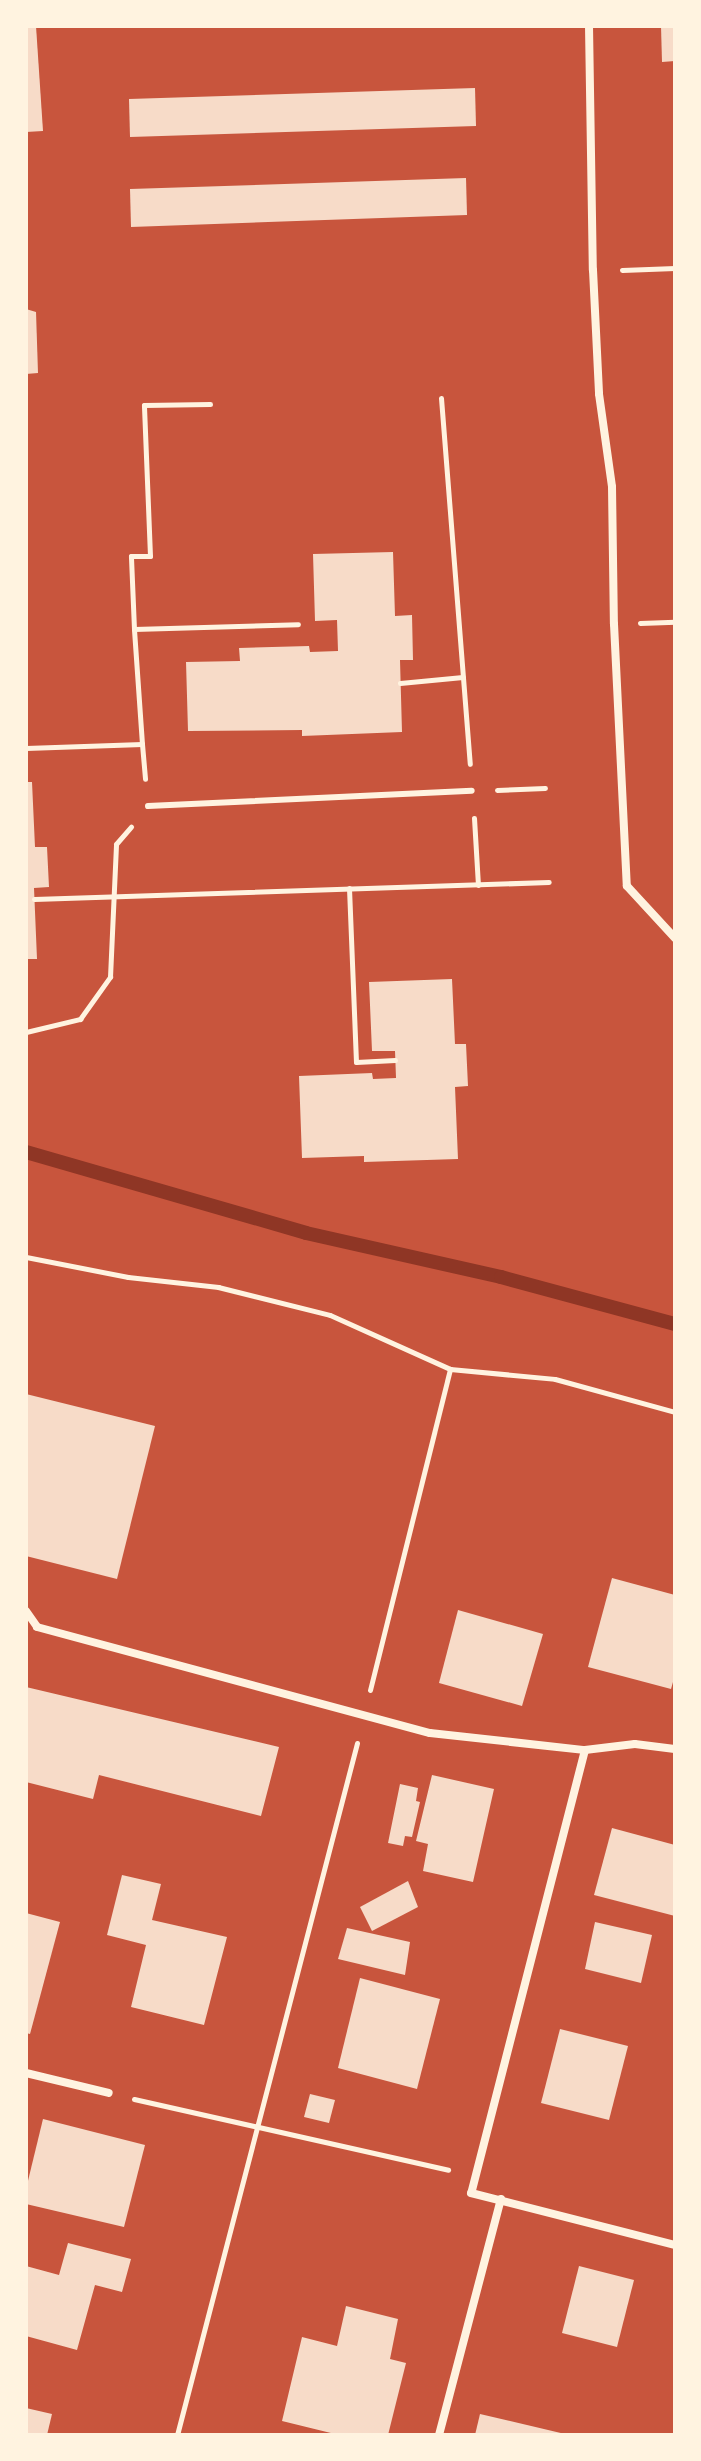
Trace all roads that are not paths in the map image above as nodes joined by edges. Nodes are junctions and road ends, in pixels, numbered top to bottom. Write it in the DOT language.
graph roads {
  1 [pos="589,26"];
  2 [pos="472,791"];
  3 [pos="148,806"];
  4 [pos="675,938"];
  5 [pos="26,1611"];
  6 [pos="675,1749"];
  7 [pos="585,1750"];
  8 [pos="26,2073"];
  9 [pos="109,2093"];
  10 [pos="501,2199"];
  11 [pos="675,2245"];
  12 [pos="439,2435"];
  1 -- 4 [label="street"];
  2 -- 3 [label="lane"];
  5 -- 7 [label="street"];
  6 -- 7 [label="street"];
  7 -- 10 [label="street"];
  8 -- 9 [label="street"];
  10 -- 11 [label="street"];
  10 -- 12 [label="street"];
}
